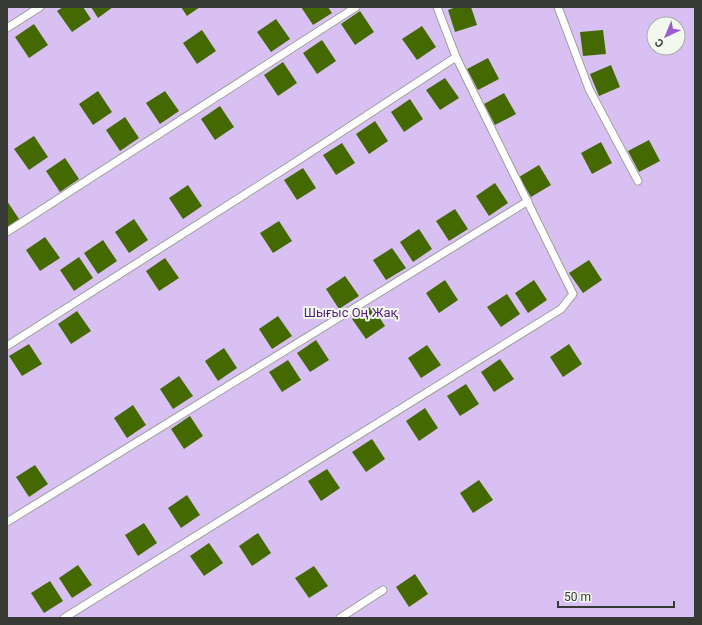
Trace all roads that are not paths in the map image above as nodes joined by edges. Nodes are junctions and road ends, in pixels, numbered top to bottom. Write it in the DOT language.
graph roads {
  1 [pos="40,7"];
  2 [pos="356,7"];
  3 [pos="437,7"];
  4 [pos="558,7"];
  5 [pos="7,28"];
  6 [pos="456,57"];
  7 [pos="638,180"];
  8 [pos="528,201"];
  9 [pos="7,232"];
  10 [pos="7,346"];
  11 [pos="7,522"];
  12 [pos="383,590"];
  13 [pos="64,618"];
  14 [pos="340,618"];
  1 -- 5 [label="lane"];
  2 -- 9 [label="lane"];
  3 -- 6 [label="lane"];
  4 -- 7 [label="lane"];
  6 -- 8 [label="lane"];
  6 -- 10 [label="lane"];
  8 -- 11 [label="lane"];
  8 -- 13 [label="lane"];
  12 -- 14 [label="lane"];
}
